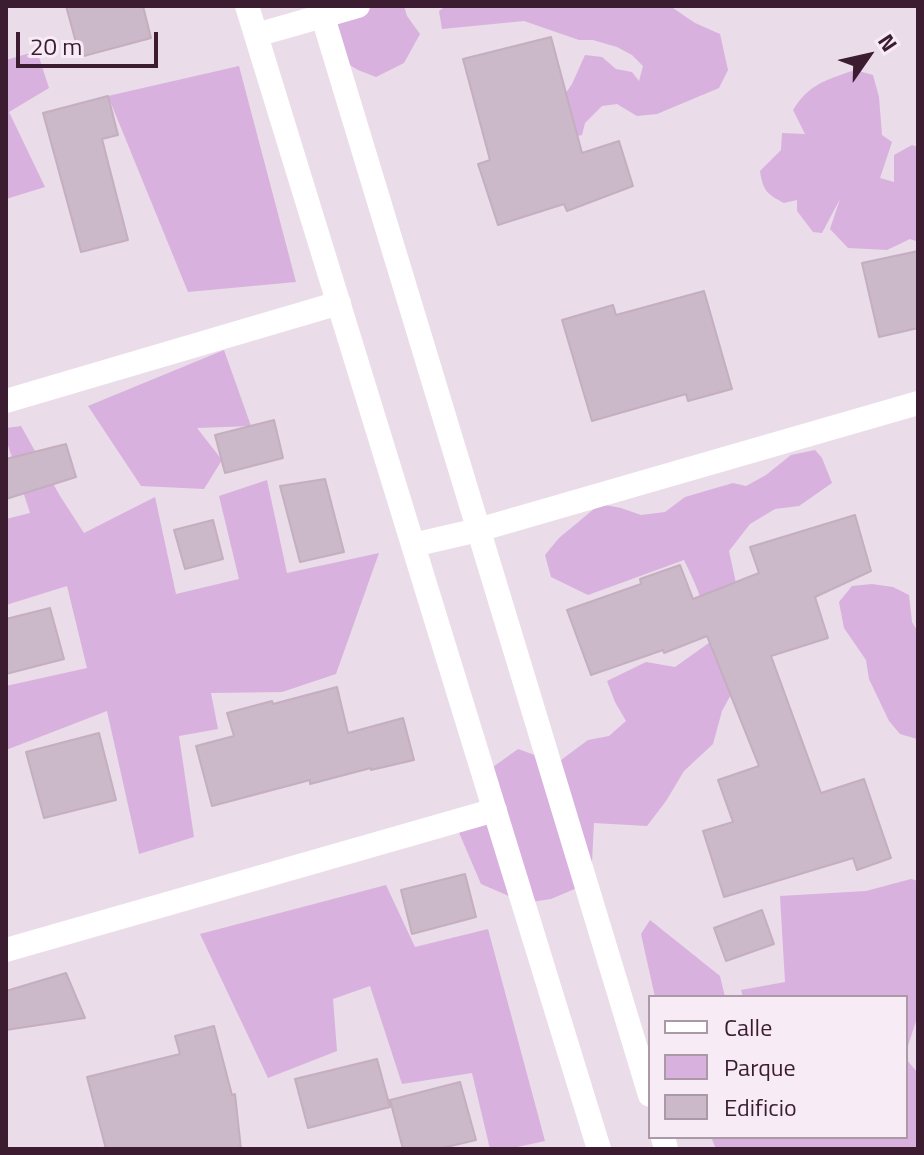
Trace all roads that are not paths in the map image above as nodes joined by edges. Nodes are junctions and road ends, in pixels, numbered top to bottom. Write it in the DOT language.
graph roads {
  1 [pos="247,6"];
  2 [pos="358,6"];
  3 [pos="323,17"];
  4 [pos="256,35"];
  5 [pos="339,303"];
  6 [pos="6,401"];
  7 [pos="918,403"];
  8 [pos="478,530"];
  9 [pos="413,545"];
  10 [pos="495,810"];
  11 [pos="6,950"];
  12 [pos="648,1088"];
  13 [pos="599,1149"];
  1 -- 4 [label="street"];
  2 -- 3 [label="street"];
  3 -- 4 [label="street"];
  3 -- 8 [label="street"];
  4 -- 5 [label="street"];
  5 -- 6 [label="street"];
  5 -- 9 [label="street"];
  7 -- 8 [label="street"];
  8 -- 9 [label="street"];
  8 -- 12 [label="street"];
  9 -- 10 [label="street"];
  10 -- 11 [label="street"];
  10 -- 13 [label="street"];
}
